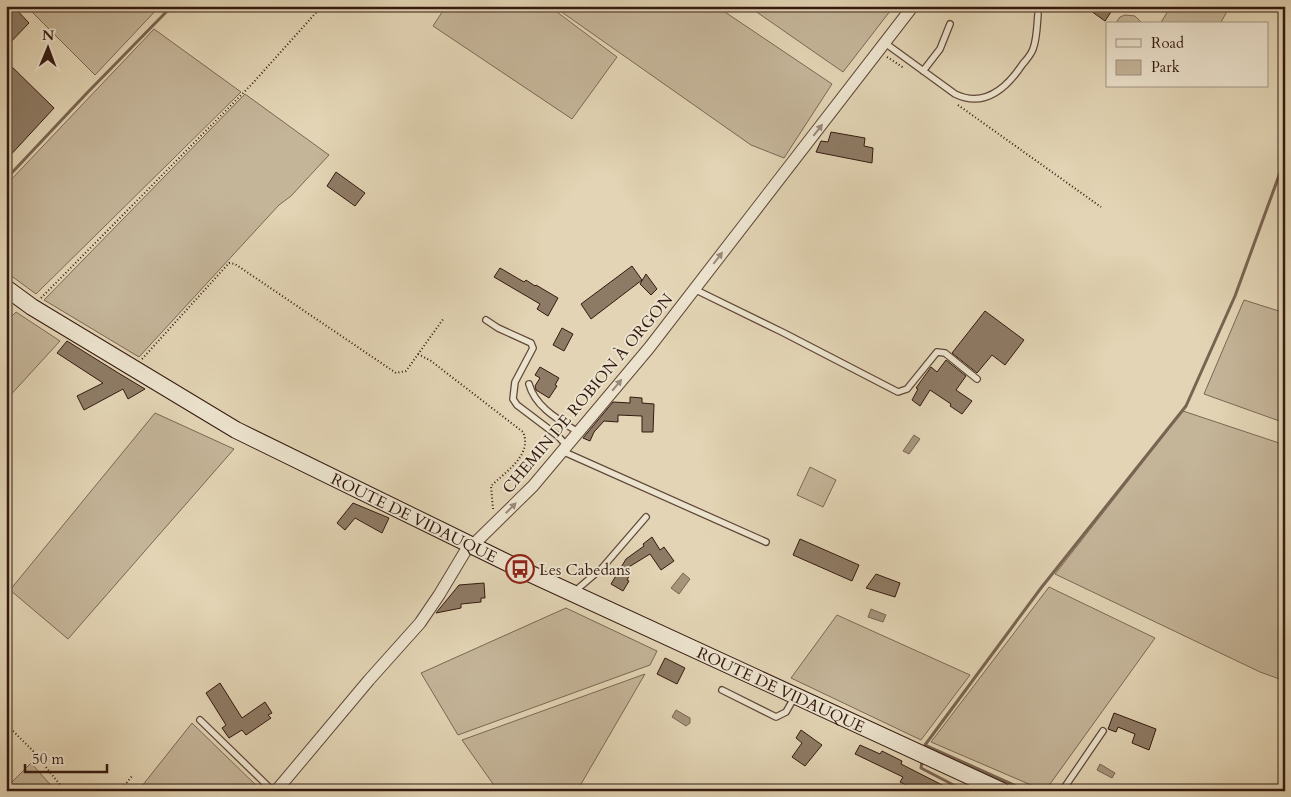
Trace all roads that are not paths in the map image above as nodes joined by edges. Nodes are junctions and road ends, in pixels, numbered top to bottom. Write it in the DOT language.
graph roads {
  1 [pos="912,6"];
  2 [pos="1038,14"];
  3 [pos="950,24"];
  4 [pos="883,47"];
  5 [pos="923,70"];
  6 [pos="6,288"];
  7 [pos="694,290"];
  8 [pos="486,320"];
  9 [pos="977,380"];
  10 [pos="529,384"];
  11 [pos="578,432"];
  12 [pos="565,448"];
  13 [pos="646,517"];
  14 [pos="766,542"];
  15 [pos="474,544"];
  16 [pos="572,594"];
  17 [pos="722,690"];
  18 [pos="796,696"];
  19 [pos="200,720"];
  20 [pos="1103,731"];
  21 [pos="274,791"];
  22 [pos="1002,791"];
  23 [pos="1062,791"];
  1 -- 4 [label="street, CHEMIN DE ROBION À ORGON"];
  2 -- 5 [label="lane"];
  3 -- 5 [label="lane"];
  4 -- 5 [label="lane"];
  7 -- 4 [label="street, CHEMIN DE ROBION À ORGON, one-way"];
  6 -- 15 [label="street, ROUTE DE VIDAUQUE"];
  7 -- 9 [label="lane"];
  11 -- 7 [label="street, CHEMIN DE ROBION À ORGON, one-way"];
  8 -- 12 [label="lane"];
  10 -- 11 [label="lane"];
  11 -- 12 [label="street, CHEMIN DE ROBION À ORGON"];
  12 -- 14 [label="lane"];
  15 -- 12 [label="street, CHEMIN DE ROBION À ORGON, one-way"];
  13 -- 16 [label="lane"];
  15 -- 16 [label="street, ROUTE DE VIDAUQUE"];
  15 -- 21 [label="street, CHEMIN DE ROBION À ORGON"];
  16 -- 18 [label="street, ROUTE DE VIDAUQUE"];
  17 -- 18 [label="lane"];
  18 -- 22 [label="street, ROUTE DE VIDAUQUE"];
  19 -- 21 [label="lane"];
  20 -- 23 [label="lane"];
}
